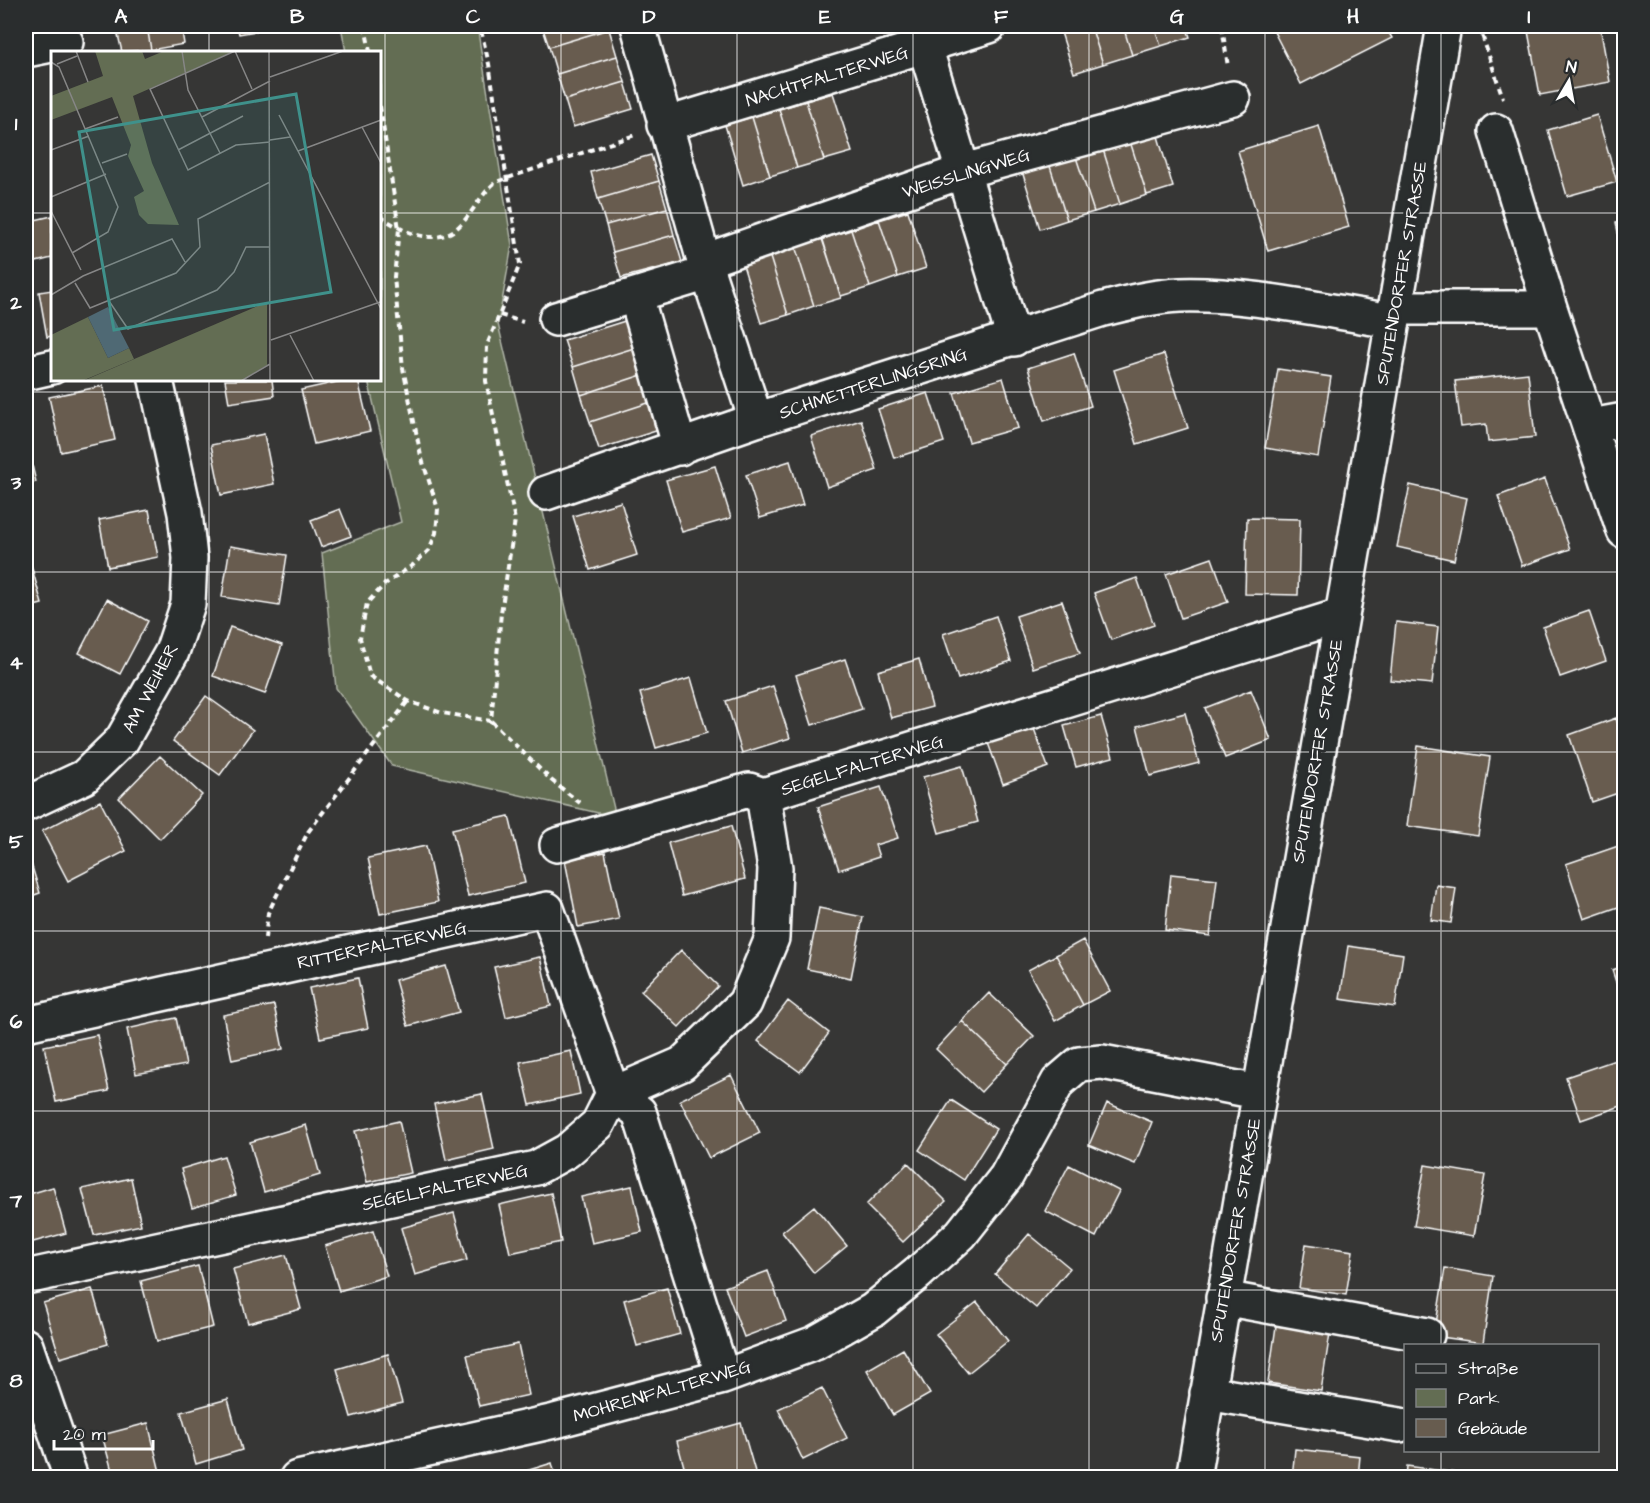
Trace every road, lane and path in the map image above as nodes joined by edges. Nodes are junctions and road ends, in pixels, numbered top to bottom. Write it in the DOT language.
graph roads {
  1 [pos="365,26"];
  2 [pos="480,26"];
  3 [pos="638,26"];
  4 [pos="989,26"];
  5 [pos="1222,26"];
  6 [pos="1444,26"];
  7 [pos="1479,26"];
  8 [pos="922,36"];
  9 [pos="66,40"];
  10 [pos="26,50"];
  11 [pos="370,51"];
  12 [pos="1233,98"];
  13 [pos="381,112"];
  14 [pos="664,125"];
  15 [pos="1496,131"];
  16 [pos="964,171"];
  17 [pos="506,178"];
  18 [pos="381,217"];
  19 [pos="399,229"];
  20 [pos="706,267"];
  21 [pos="636,296"];
  22 [pos="1550,308"];
  23 [pos="1394,315"];
  24 [pos="556,320"];
  25 [pos="1014,339"];
  26 [pos="51,367"];
  27 [pos="26,373"];
  28 [pos="156,381"];
  29 [pos="756,420"];
  30 [pos="1624,420"];
  31 [pos="1591,426"];
  32 [pos="680,448"];
  33 [pos="546,493"];
  34 [pos="1624,531"];
  35 [pos="1340,616"];
  36 [pos="408,700"];
  37 [pos="491,721"];
  38 [pos="763,795"];
  39 [pos="26,804"];
  40 [pos="613,829"];
  41 [pos="557,845"];
  42 [pos="266,970"];
  43 [pos="26,1024"];
  44 [pos="1258,1092"];
  45 [pos="613,1094"];
  46 [pos="26,1277"];
  47 [pos="1223,1298"];
  48 [pos="1427,1335"];
  49 [pos="26,1346"];
  50 [pos="723,1377"];
  51 [pos="1207,1393"];
  52 [pos="1400,1425"];
  53 [pos="71,1478"];
  54 [pos="297,1478"];
  55 [pos="1193,1478"];
  1 -- 11 [label="path"];
  2 -- 17 [label="path"];
  3 -- 14 [label="street, SCHMETTERLINGSRING"];
  4 -- 8 [label="street, NACHTFALTERWEG"];
  5 -- 12 [label="path"];
  6 -- 23 [label="street, SPUTENDORFER STRASSE"];
  7 -- 15 [label="path"];
  8 -- 14 [label="street, NACHTFALTERWEG"];
  8 -- 16 [label="street"];
  9 -- 10 [label="street"];
  12 -- 16 [label="street, WEISSLINGWEG"];
  13 -- 19 [label="path"];
  14 -- 17 [label="path"];
  14 -- 20 [label="street, SCHMETTERLINGSRING"];
  15 -- 22 [label="street"];
  16 -- 20 [label="street, WEISSLINGWEG"];
  16 -- 25 [label="street"];
  17 -- 19 [label="path"];
  17 -- 37 [label="path"];
  18 -- 19 [label="path"];
  19 -- 36 [label="path"];
  20 -- 21 [label="street, WEISSLINGWEG"];
  20 -- 29 [label="street, SCHMETTERLINGSRING"];
  21 -- 24 [label="street, WEISSLINGWEG"];
  21 -- 32 [label="street"];
  22 -- 23 [label="street, SCHMETTERLINGSRING"];
  22 -- 31 [label="street"];
  23 -- 25 [label="street, SCHMETTERLINGSRING"];
  23 -- 35 [label="street, SPUTENDORFER STRASSE"];
  25 -- 29 [label="street, SCHMETTERLINGSRING"];
  26 -- 27 [label="street"];
  28 -- 39 [label="street, AM WEIHER"];
  29 -- 32 [label="street"];
  30 -- 31 [label="street"];
  31 -- 34 [label="street"];
  32 -- 33 [label="street"];
  35 -- 38 [label="street, SEGELFALTERWEG"];
  35 -- 44 [label="street, SPUTENDORFER STRASSE"];
  36 -- 37 [label="path"];
  36 -- 42 [label="path"];
  37 -- 40 [label="path"];
  38 -- 40 [label="street"];
  38 -- 45 [label="street, SEGELFALTERWEG"];
  40 -- 41 [label="street"];
  42 -- 43 [label="street, RITTERFALTERWEG"];
  42 -- 45 [label="street, RITTERFALTERWEG"];
  44 -- 47 [label="street, SPUTENDORFER STRASSE"];
  44 -- 50 [label="street, MOHRENFALTERWEG"];
  45 -- 46 [label="street, SEGELFALTERWEG"];
  45 -- 50 [label="street"];
  47 -- 48 [label="street"];
  47 -- 51 [label="street, SPUTENDORFER STRASSE"];
  49 -- 53 [label="street"];
  50 -- 54 [label="street, MOHRENFALTERWEG"];
  51 -- 52 [label="street"];
  51 -- 55 [label="street, SPUTENDORFER STRASSE"];
}
